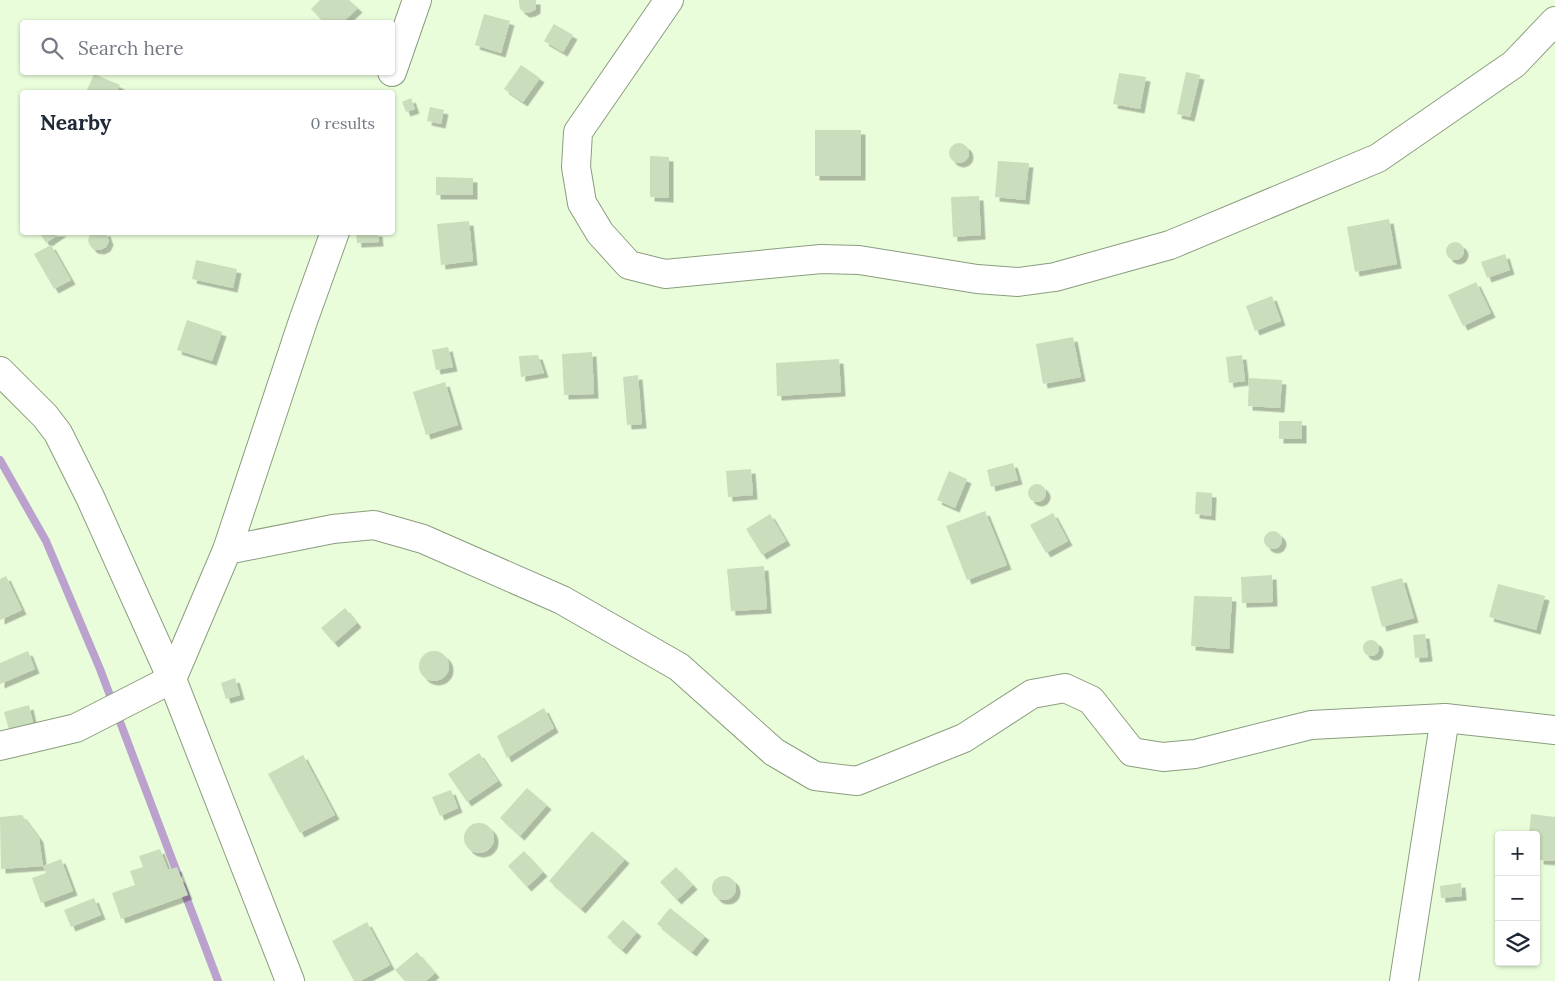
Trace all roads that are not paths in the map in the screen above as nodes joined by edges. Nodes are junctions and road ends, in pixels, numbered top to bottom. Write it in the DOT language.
graph roads {
  1 [pos="417,0"];
  2 [pos="669,0"];
  3 [pos="1555,21"];
  4 [pos="395,63"];
  5 [pos="391,75"];
  6 [pos="387,90"];
  7 [pos="334,235"];
  8 [pos="0,370"];
  9 [pos="227,550"];
  10 [pos="172,680"];
  11 [pos="1445,718"];
  12 [pos="1555,730"];
  13 [pos="0,746"];
  14 [pos="290,981"];
  15 [pos="1404,981"];
  1 -- 4 [label="street"];
  2 -- 3 [label="street"];
  5 -- 6 [label="street"];
  7 -- 9 [label="street"];
  8 -- 10 [label="street"];
  9 -- 10 [label="street"];
  9 -- 11 [label="street"];
  10 -- 13 [label="street"];
  10 -- 14 [label="street"];
  11 -- 12 [label="street"];
  11 -- 15 [label="street"];
}
